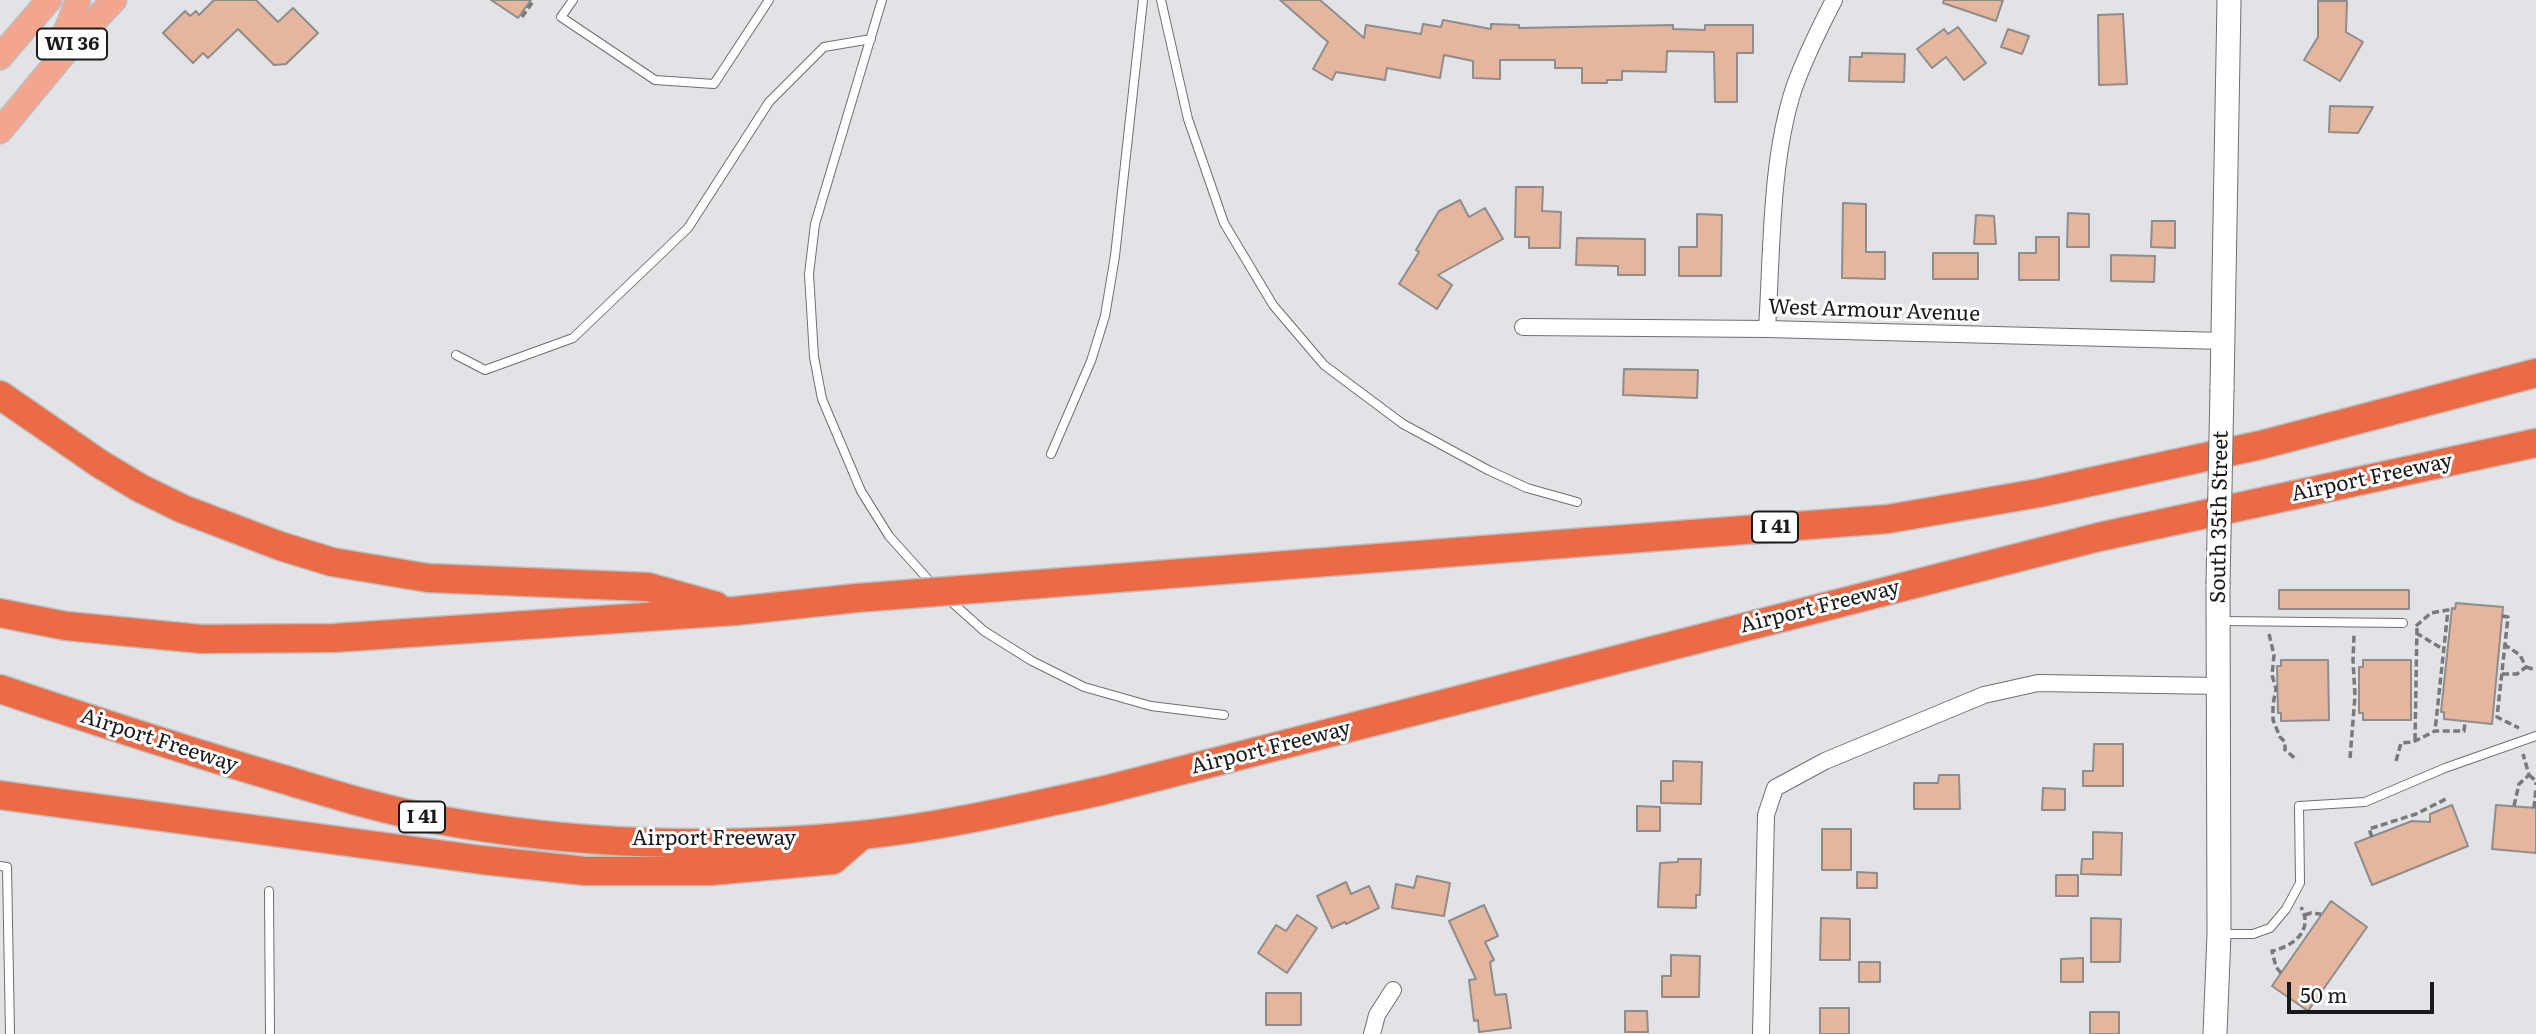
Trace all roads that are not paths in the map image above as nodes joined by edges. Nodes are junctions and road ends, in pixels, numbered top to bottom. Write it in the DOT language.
graph roads {
  1 [pos="49,0"];
  2 [pos="78,0"];
  3 [pos="573,0"];
  4 [pos="769,0"];
  5 [pos="882,0"];
  6 [pos="1143,0"];
  7 [pos="1161,0"];
  8 [pos="1834,0"];
  9 [pos="2229,0"];
  10 [pos="112,1"];
  11 [pos="871,39"];
  12 [pos="0,57"];
  13 [pos="35,87"];
  14 [pos="0,131"];
  15 [pos="1523,327"];
  16 [pos="1767,329"];
  17 [pos="2223,341"];
  18 [pos="456,355"];
  19 [pos="2536,373"];
  20 [pos="0,395"];
  21 [pos="2536,443"];
  22 [pos="1051,454"];
  23 [pos="1577,502"];
  24 [pos="735,611"];
  25 [pos="0,613"];
  26 [pos="2218,621"];
  27 [pos="2403,623"];
  28 [pos="2218,686"];
  29 [pos="0,689"];
  30 [pos="1224,715"];
  31 [pos="2532,737"];
  32 [pos="0,795"];
  33 [pos="862,835"];
  34 [pos="0,866"];
  35 [pos="269,891"];
  36 [pos="2219,934"];
  37 [pos="1393,990"];
  38 [pos="10,1034"];
  39 [pos="270,1034"];
  40 [pos="1372,1034"];
  41 [pos="1761,1034"];
  42 [pos="2215,1034"];
  1 -- 12 [label="main road, WI 36"];
  2 -- 13 [label="main road"];
  3 -- 4 [label="lane"];
  5 -- 11 [label="lane"];
  6 -- 22 [label="lane"];
  7 -- 23 [label="lane"];
  8 -- 16 [label="street"];
  9 -- 17 [label="street, South 35th Street"];
  10 -- 13 [label="main road, WI 36"];
  11 -- 18 [label="lane"];
  11 -- 30 [label="lane"];
  13 -- 14 [label="main road, WI 36"];
  15 -- 16 [label="street, West Armour Avenue"];
  16 -- 17 [label="street, West Armour Avenue"];
  17 -- 26 [label="street, South 35th Street, bridge"];
  19 -- 24 [label="highway, I 41, bridge"];
  20 -- 24 [label="highway"];
  21 -- 33 [label="highway, Airport Freeway / I 41"];
  24 -- 25 [label="highway, I 41"];
  26 -- 27 [label="lane"];
  26 -- 28 [label="street, South 35th Street"];
  28 -- 36 [label="street, South 35th Street"];
  28 -- 41 [label="street"];
  29 -- 33 [label="highway, Airport Freeway / I 41"];
  31 -- 36 [label="lane"];
  32 -- 33 [label="highway"];
  34 -- 38 [label="lane"];
  35 -- 39 [label="lane"];
  36 -- 42 [label="street, South 35th Street"];
  37 -- 40 [label="street"];
}
